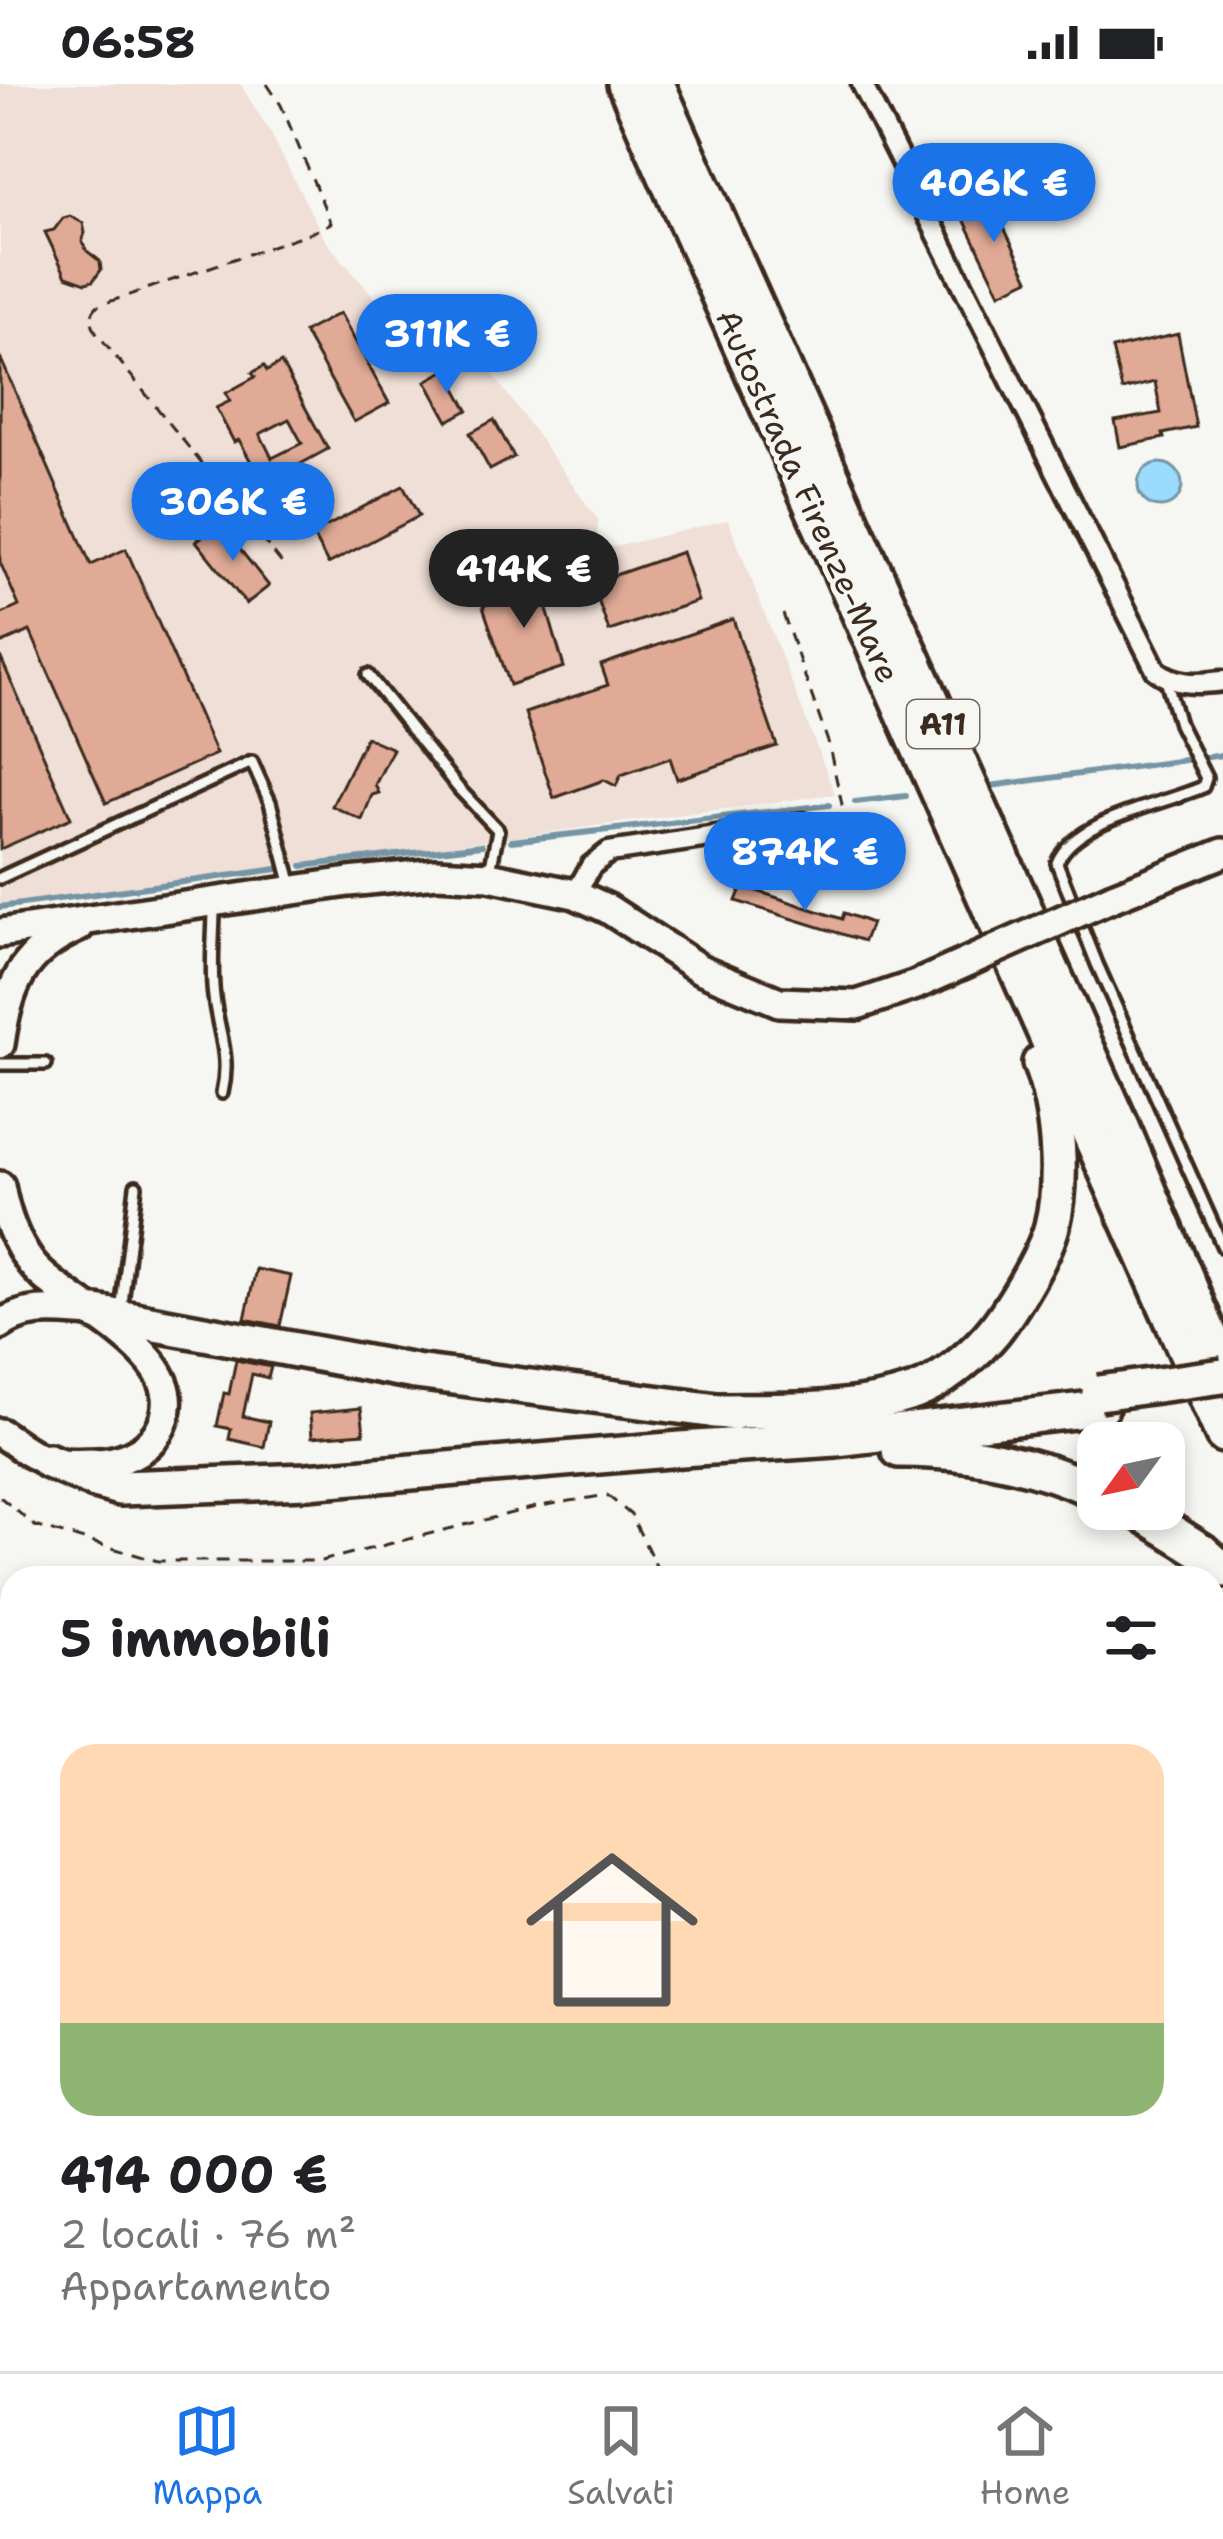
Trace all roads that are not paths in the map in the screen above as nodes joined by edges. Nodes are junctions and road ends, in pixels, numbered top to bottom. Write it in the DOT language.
graph roads {
  1 [pos="625,84"];
  2 [pos="658,84"];
  3 [pos="862,84"];
  4 [pos="837,561"];
  5 [pos="368,675"];
  6 [pos="1165,677"];
  7 [pos="1223,681"];
  8 [pos="803,823"];
  9 [pos="1223,853"];
  10 [pos="489,876"];
  11 [pos="0,878"];
  12 [pos="293,891"];
  13 [pos="574,894"];
  14 [pos="214,902"];
  15 [pos="100,919"];
  16 [pos="0,933"];
  17 [pos="0,1044"];
  18 [pos="0,1064"];
  19 [pos="46,1064"];
  20 [pos="222,1093"];
  21 [pos="1122,1127"];
  22 [pos="0,1186"];
  23 [pos="136,1186"];
  24 [pos="1223,1246"];
  25 [pos="108,1316"];
  26 [pos="1223,1322"];
  27 [pos="0,1325"];
  28 [pos="1223,1366"];
  29 [pos="1223,1376"];
  30 [pos="1223,1391"];
  31 [pos="1100,1400"];
  32 [pos="714,1411"];
  33 [pos="0,1420"];
  34 [pos="0,1433"];
  35 [pos="1223,1435"];
  36 [pos="681,1449"];
  37 [pos="43,1458"];
  38 [pos="1077,1482"];
  39 [pos="1168,1530"];
  40 [pos="1219,1566"];
  1 -- 4 [label="highway, Autostrada Firenze-Mare / A11"];
  2 -- 21 [label="highway, Autostrada Firenze-Mare / A11"];
  3 -- 6 [label="street"];
  4 -- 32 [label="highway"];
  4 -- 35 [label="highway, Autostrada Firenze-Mare / A11"];
  5 -- 10 [label="lane"];
  6 -- 7 [label="street"];
  6 -- 24 [label="lane"];
  8 -- 13 [label="street"];
  9 -- 13 [label="street, bridge"];
  10 -- 12 [label="street"];
  10 -- 13 [label="street"];
  11 -- 12 [label="lane"];
  12 -- 14 [label="street"];
  14 -- 15 [label="street"];
  14 -- 20 [label="lane"];
  15 -- 16 [label="street"];
  15 -- 17 [label="street"];
  18 -- 19 [label="lane"];
  21 -- 26 [label="highway"];
  21 -- 28 [label="highway, Autostrada Firenze-Mare / A11"];
  22 -- 25 [label="street"];
  23 -- 25 [label="lane"];
  25 -- 27 [label="street"];
  25 -- 32 [label="highway"];
  25 -- 37 [label="street"];
  29 -- 31 [label="highway, bridge"];
  30 -- 31 [label="highway"];
  31 -- 32 [label="highway"];
  31 -- 36 [label="highway"];
  33 -- 37 [label="street"];
  34 -- 37 [label="street"];
  36 -- 37 [label="highway"];
  36 -- 38 [label="highway"];
  39 -- 40 [label="highway"];
}
